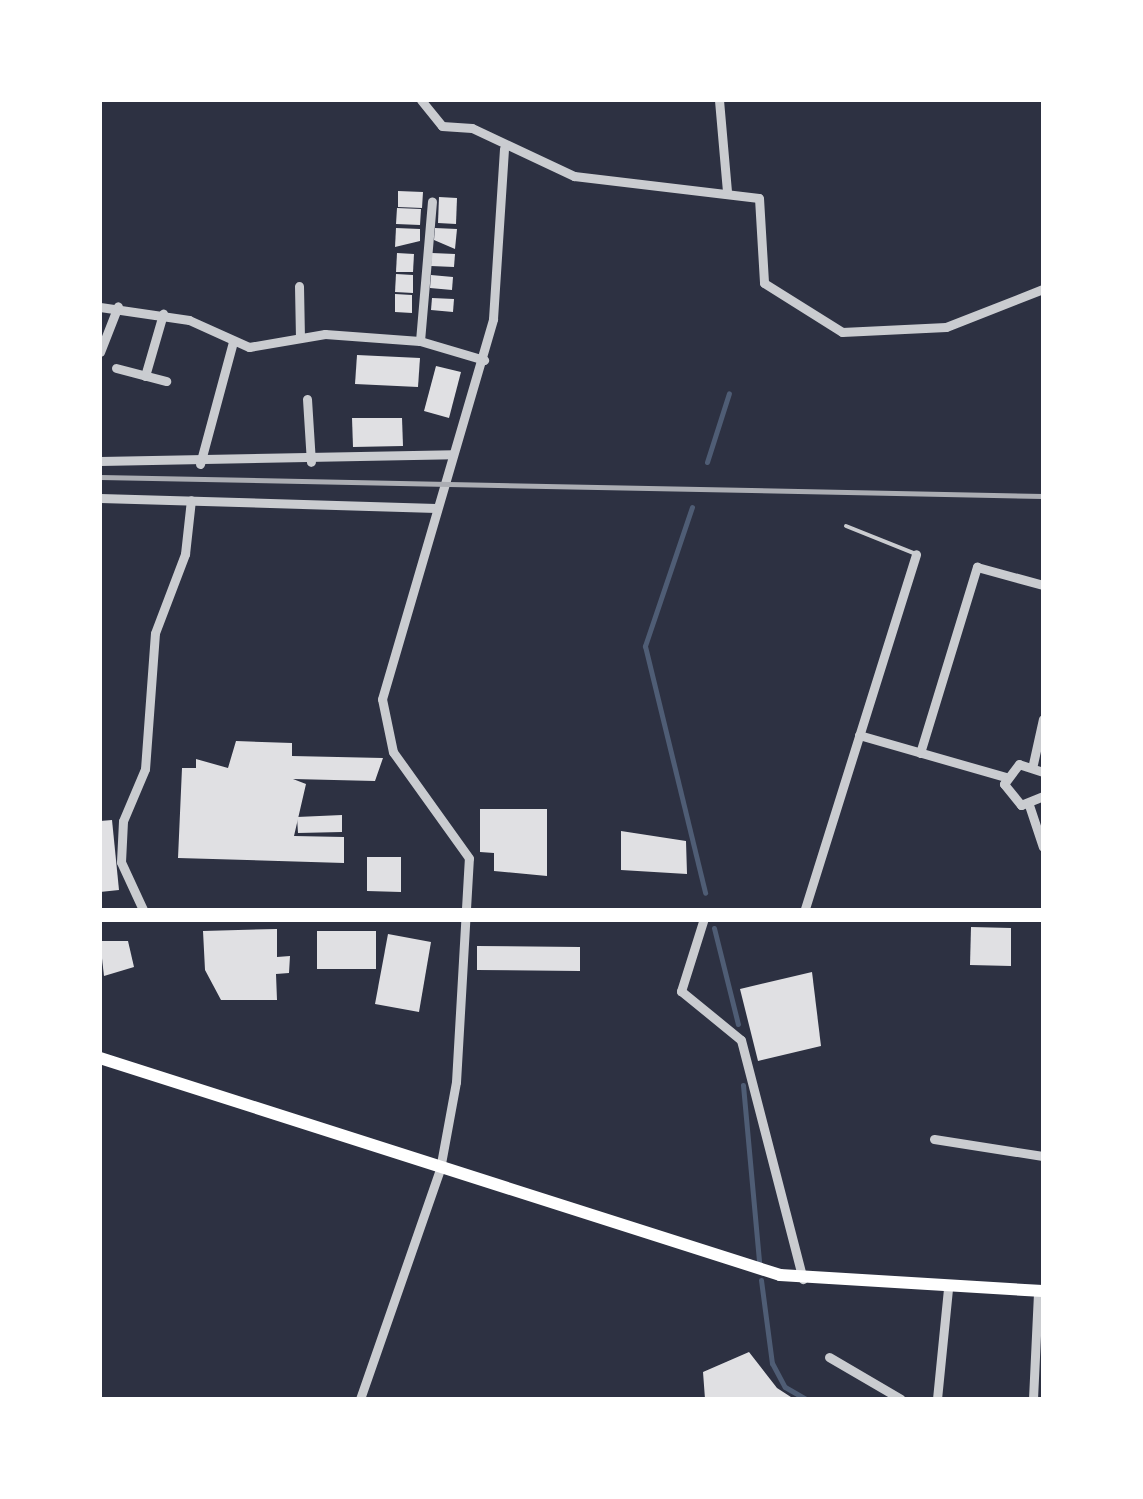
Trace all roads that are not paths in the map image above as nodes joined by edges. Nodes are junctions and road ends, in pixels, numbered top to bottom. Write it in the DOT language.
graph roads {
  1 [pos="421,100"];
  2 [pos="719,100"];
  3 [pos="504,148"];
  4 [pos="727,192"];
  5 [pos="432,202"];
  6 [pos="299,286"];
  7 [pos="1043,289"];
  8 [pos="100,295"];
  9 [pos="109,306"];
  10 [pos="163,314"];
  11 [pos="300,337"];
  12 [pos="420,341"];
  13 [pos="233,342"];
  14 [pos="100,352"];
  15 [pos="484,360"];
  16 [pos="116,368"];
  17 [pos="145,376"];
  18 [pos="166,381"];
  19 [pos="307,399"];
  20 [pos="454,454"];
  21 [pos="100,461"];
  22 [pos="311,462"];
  23 [pos="200,464"];
  24 [pos="100,498"];
  25 [pos="190,500"];
  26 [pos="436,508"];
  27 [pos="846,526"];
  28 [pos="916,554"];
  29 [pos="1043,585"];
  30 [pos="1043,719"];
  31 [pos="859,735"];
  32 [pos="920,752"];
  33 [pos="1033,764"];
  34 [pos="1043,772"];
  35 [pos="1005,777"];
  36 [pos="1043,796"];
  37 [pos="1028,805"];
  38 [pos="1043,848"];
  39 [pos="468,911"];
  40 [pos="145,914"];
  41 [pos="100,915"];
  42 [pos="706,915"];
  43 [pos="803,915"];
  44 [pos="1043,915"];
  45 [pos="100,1058"];
  46 [pos="934,1139"];
  47 [pos="1043,1156"];
  48 [pos="440,1169"];
  49 [pos="803,1278"];
  50 [pos="948,1290"];
  51 [pos="1040,1291"];
  52 [pos="829,1357"];
  53 [pos="863,1376"];
  54 [pos="855,1388"];
  55 [pos="360,1399"];
  56 [pos="901,1399"];
  57 [pos="938,1399"];
  58 [pos="1033,1399"];
  1 -- 3 [label="street"];
  2 -- 4 [label="street"];
  3 -- 4 [label="street"];
  3 -- 15 [label="street"];
  4 -- 7 [label="street"];
  5 -- 12 [label="street"];
  6 -- 11 [label="street"];
  8 -- 9 [label="street"];
  9 -- 10 [label="street"];
  9 -- 14 [label="street"];
  10 -- 13 [label="street"];
  10 -- 17 [label="street"];
  11 -- 12 [label="street"];
  11 -- 13 [label="street"];
  12 -- 15 [label="street"];
  13 -- 23 [label="street"];
  15 -- 20 [label="street"];
  16 -- 17 [label="street"];
  17 -- 18 [label="street"];
  19 -- 22 [label="street"];
  20 -- 22 [label="street"];
  20 -- 26 [label="street"];
  21 -- 23 [label="street"];
  22 -- 23 [label="street"];
  24 -- 25 [label="street"];
  25 -- 26 [label="street"];
  25 -- 40 [label="street"];
  26 -- 39 [label="street"];
  27 -- 28 [label="lane"];
  28 -- 31 [label="street"];
  29 -- 32 [label="street"];
  30 -- 33 [label="street"];
  31 -- 32 [label="street"];
  31 -- 43 [label="street"];
  32 -- 35 [label="street"];
  33 -- 34 [label="street"];
  33 -- 35 [label="street"];
  35 -- 37 [label="street"];
  36 -- 37 [label="street"];
  37 -- 38 [label="street"];
  39 -- 40 [label="main road"];
  39 -- 42 [label="main road"];
  39 -- 48 [label="street"];
  40 -- 41 [label="main road"];
  42 -- 43 [label="main road"];
  42 -- 49 [label="street"];
  43 -- 44 [label="main road"];
  45 -- 48 [label="main road"];
  46 -- 47 [label="street"];
  48 -- 49 [label="main road"];
  48 -- 55 [label="street"];
  49 -- 50 [label="main road"];
  50 -- 51 [label="main road"];
  50 -- 57 [label="street"];
  51 -- 58 [label="street"];
  52 -- 53 [label="street"];
  53 -- 54 [label="lane"];
  53 -- 56 [label="street"];
}
